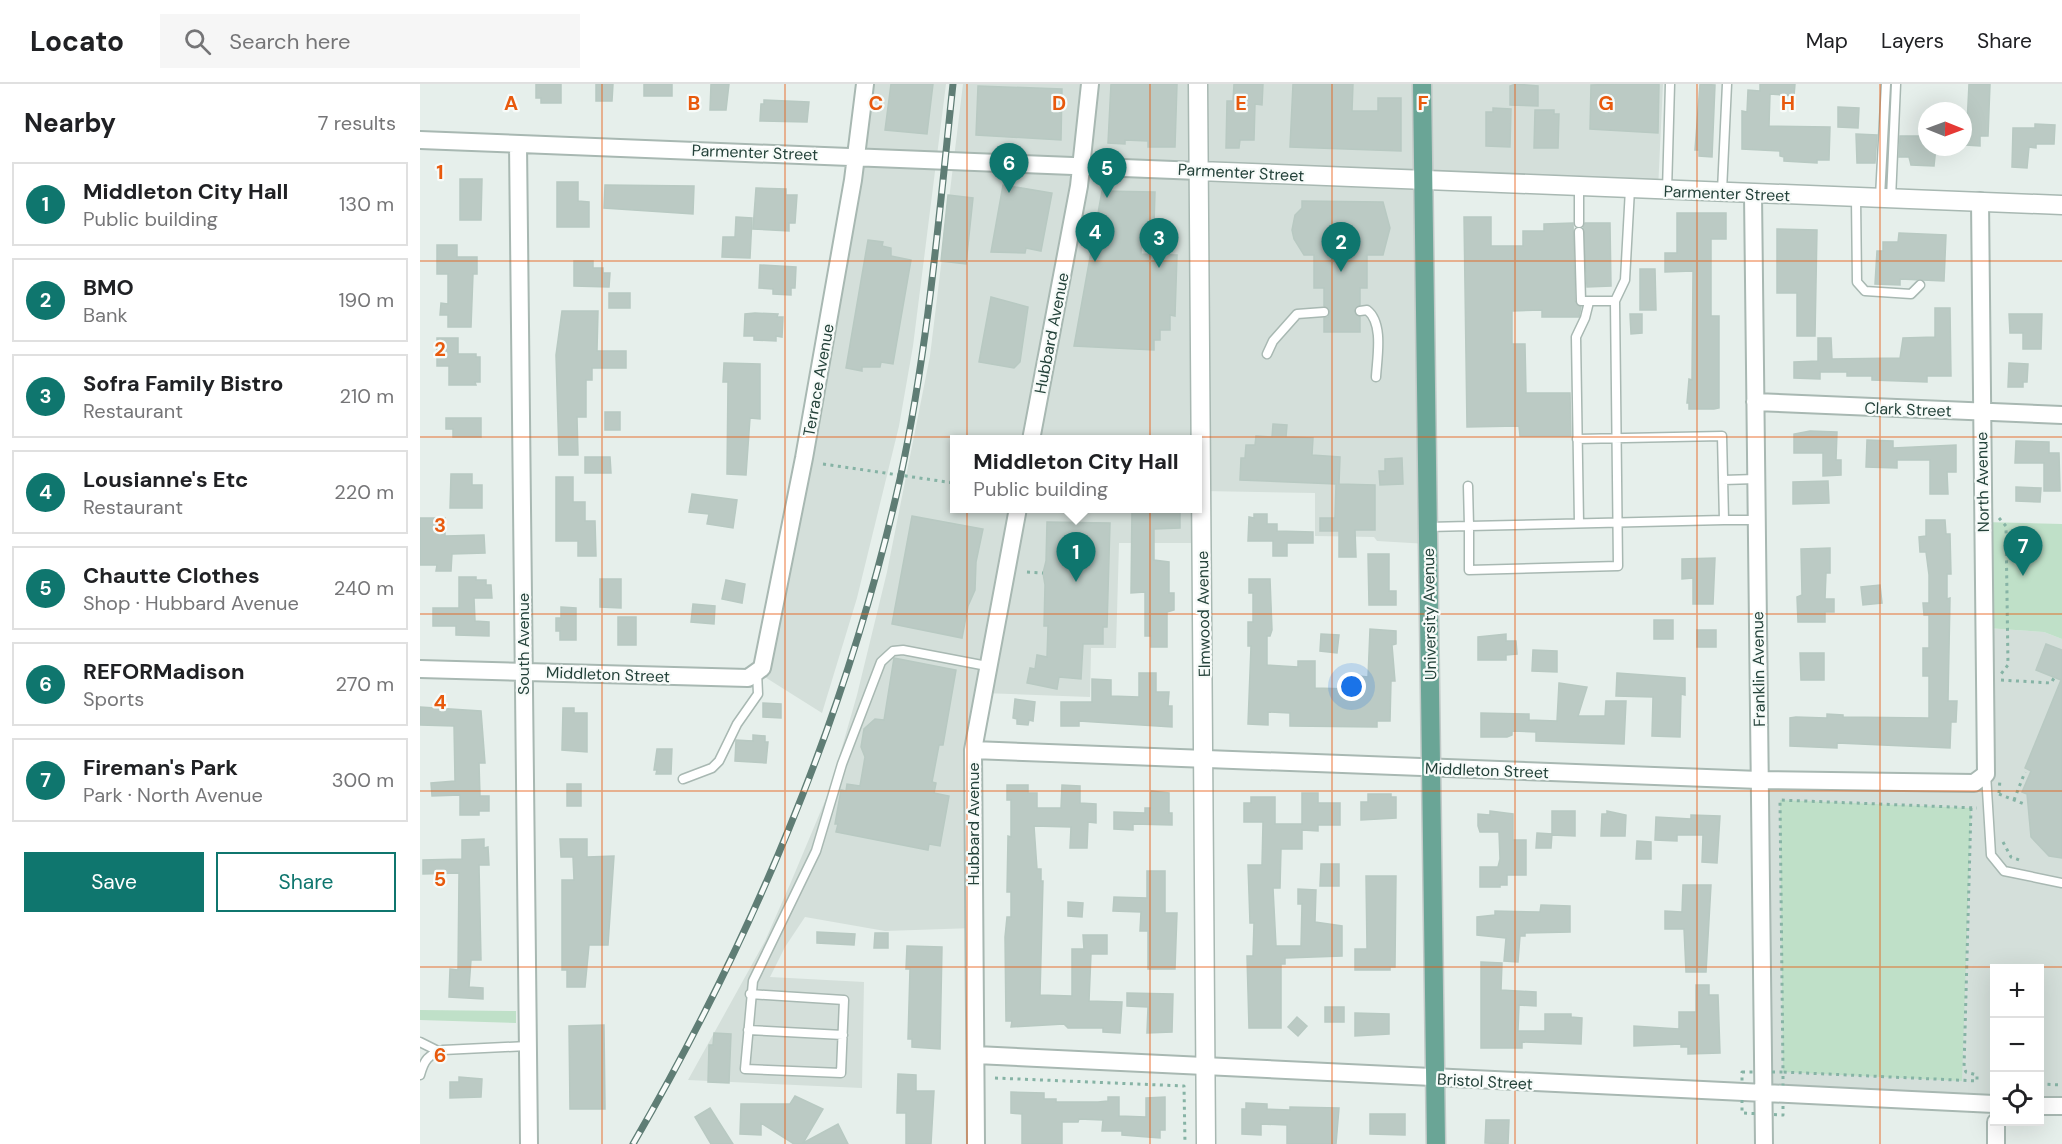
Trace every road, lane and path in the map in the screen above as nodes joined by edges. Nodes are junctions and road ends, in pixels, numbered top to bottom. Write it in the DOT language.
graph roads {
  1 [pos="865,84"];
  2 [pos="1090,84"];
  3 [pos="1198,84"];
  4 [pos="1422,84"];
  5 [pos="1670,84"];
  6 [pos="1727,84"];
  7 [pos="1886,84"];
  8 [pos="1896,84"];
  9 [pos="420,140"];
  10 [pos="518,144"];
  11 [pos="856,157"];
  12 [pos="1082,166"];
  13 [pos="1199,171"];
  14 [pos="1424,180"];
  15 [pos="1579,187"];
  16 [pos="1630,189"];
  17 [pos="1666,191"];
  18 [pos="1722,193"];
  19 [pos="1753,194"];
  20 [pos="1856,198"];
  21 [pos="1885,198"];
  22 [pos="1980,201"];
  23 [pos="2062,205"];
  24 [pos="1920,285"];
  25 [pos="1589,302"];
  26 [pos="1615,302"];
  27 [pos="1360,311"];
  28 [pos="1324,312"];
  29 [pos="1267,354"];
  30 [pos="1377,377"];
  31 [pos="1755,402"];
  32 [pos="1981,411"];
  33 [pos="2062,415"];
  34 [pos="1032,435"];
  35 [pos="1201,435"];
  36 [pos="1616,438"];
  37 [pos="1577,439"];
  38 [pos="823,464"];
  39 [pos="1756,479"];
  40 [pos="1723,480"];
  41 [pos="950,482"];
  42 [pos="1468,486"];
  43 [pos="1017,513"];
  44 [pos="1202,513"];
  45 [pos="1998,517"];
  46 [pos="1724,520"];
  47 [pos="1756,520"];
  48 [pos="1618,522"];
  49 [pos="1579,523"];
  50 [pos="1469,526"];
  51 [pos="1428,527"];
  52 [pos="1027,572"];
  53 [pos="1042,573"];
  54 [pos="987,666"];
  55 [pos="420,669"];
  56 [pos="524,671"];
  57 [pos="757,672"];
  58 [pos="2054,678"];
  59 [pos="1999,679"];
  60 [pos="1999,691"];
  61 [pos="973,750"];
  62 [pos="1204,759"];
  63 [pos="1431,768"];
  64 [pos="1991,770"];
  65 [pos="2025,772"];
  66 [pos="683,779"];
  67 [pos="1759,780"];
  68 [pos="1999,794"];
  69 [pos="2014,800"];
  70 [pos="2024,804"];
  71 [pos="1987,807"];
  72 [pos="1971,808"];
  73 [pos="2003,837"];
  74 [pos="2031,863"];
  75 [pos="2062,883"];
  76 [pos="750,994"];
  77 [pos="748,1030"];
  78 [pos="843,1035"];
  79 [pos="420,1042"];
  80 [pos="528,1046"];
  81 [pos="438,1052"];
  82 [pos="976,1055"];
  83 [pos="422,1060"];
  84 [pos="1205,1066"];
  85 [pos="420,1076"];
  86 [pos="995,1078"];
  87 [pos="1435,1079"];
  88 [pos="2044,1084"];
  89 [pos="2062,1085"];
  90 [pos="1764,1094"];
  91 [pos="1990,1104"];
  92 [pos="2044,1106"];
  93 [pos="2062,1106"];
  94 [pos="1996,1126"];
  95 [pos="529,1144"];
  96 [pos="976,1144"];
  97 [pos="1185,1144"];
  98 [pos="1206,1144"];
  99 [pos="1436,1144"];
  100 [pos="1764,1144"];
  101 [pos="1996,1144"];
  1 -- 11 [label="street, Terrace Avenue"];
  2 -- 12 [label="street, Hubbard Avenue"];
  3 -- 13 [label="street, Elmwood Avenue"];
  4 -- 14 [label="main road, University Avenue"];
  5 -- 17 [label="lane"];
  6 -- 18 [label="lane"];
  7 -- 21 [label="lane"];
  8 -- 21 [label="lane"];
  9 -- 10 [label="street, Parmenter Street"];
  10 -- 11 [label="street, Parmenter Street"];
  10 -- 56 [label="street, South Avenue"];
  11 -- 12 [label="street, Parmenter Street"];
  11 -- 57 [label="street, Terrace Avenue"];
  12 -- 13 [label="street, Parmenter Street"];
  12 -- 34 [label="street, Hubbard Avenue"];
  13 -- 14 [label="street, Parmenter Street"];
  13 -- 35 [label="street, Elmwood Avenue"];
  14 -- 15 [label="street, Parmenter Street"];
  14 -- 51 [label="main road, University Avenue"];
  15 -- 16 [label="street, Parmenter Street"];
  15 -- 25 [label="lane"];
  16 -- 17 [label="street, Parmenter Street"];
  16 -- 26 [label="lane"];
  17 -- 18 [label="street, Parmenter Street"];
  18 -- 19 [label="street, Parmenter Street"];
  19 -- 20 [label="street, Parmenter Street"];
  19 -- 31 [label="street, Franklin Avenue"];
  20 -- 21 [label="street, Parmenter Street"];
  20 -- 24 [label="lane"];
  21 -- 22 [label="street, Parmenter Street"];
  22 -- 23 [label="street, Parmenter Street"];
  22 -- 32 [label="street, North Avenue"];
  25 -- 26 [label="lane"];
  25 -- 37 [label="lane"];
  26 -- 36 [label="lane"];
  27 -- 30 [label="lane"];
  28 -- 29 [label="lane"];
  31 -- 32 [label="street, Clark Street"];
  31 -- 39 [label="street, Franklin Avenue"];
  32 -- 33 [label="street, Clark Street"];
  32 -- 64 [label="street, North Avenue"];
  36 -- 37 [label="lane"];
  36 -- 40 [label="lane"];
  36 -- 48 [label="lane"];
  37 -- 49 [label="lane"];
  38 -- 41 [label="path"];
  39 -- 40 [label="lane"];
  39 -- 47 [label="street, Franklin Avenue"];
  40 -- 46 [label="lane"];
  42 -- 50 [label="lane"];
  43 -- 54 [label="street, Hubbard Avenue"];
  44 -- 62 [label="street, Elmwood Avenue"];
  45 -- 59 [label="path"];
  46 -- 47 [label="lane"];
  46 -- 48 [label="lane"];
  47 -- 67 [label="street, Franklin Avenue"];
  48 -- 49 [label="lane"];
  48 -- 50 [label="lane"];
  49 -- 50 [label="lane"];
  50 -- 51 [label="lane"];
  51 -- 63 [label="main road, University Avenue"];
  52 -- 53 [label="path"];
  54 -- 61 [label="street, Hubbard Avenue"];
  54 -- 76 [label="lane"];
  55 -- 56 [label="street, Middleton Street"];
  56 -- 57 [label="street, Middleton Street"];
  56 -- 80 [label="street, South Avenue"];
  57 -- 66 [label="lane"];
  58 -- 59 [label="path"];
  59 -- 60 [label="path"];
  61 -- 62 [label="street, Middleton Street"];
  61 -- 82 [label="street, Hubbard Avenue"];
  62 -- 63 [label="street, Middleton Street"];
  62 -- 84 [label="street, Elmwood Avenue"];
  63 -- 67 [label="street, Middleton Street"];
  63 -- 87 [label="main road, University Avenue"];
  64 -- 67 [label="street, Middleton Street"];
  64 -- 68 [label="path"];
  64 -- 71 [label="lane"];
  65 -- 69 [label="path"];
  67 -- 90 [label="street, Franklin Avenue"];
  68 -- 69 [label="path"];
  68 -- 71 [label="path"];
  69 -- 70 [label="path"];
  71 -- 72 [label="path"];
  71 -- 75 [label="lane"];
  72 -- 72 [label="path"];
  73 -- 74 [label="path"];
  76 -- 77 [label="lane"];
  76 -- 78 [label="lane"];
  77 -- 78 [label="lane"];
  77 -- 78 [label="lane"];
  79 -- 81 [label="lane"];
  80 -- 81 [label="lane"];
  80 -- 95 [label="street, South Avenue"];
  81 -- 83 [label="lane"];
  82 -- 84 [label="street, Bristol Street"];
  82 -- 96 [label="street, Hubbard Avenue"];
  83 -- 85 [label="lane"];
  84 -- 87 [label="street, Bristol Street"];
  84 -- 98 [label="street, Elmwood Avenue"];
  86 -- 97 [label="path"];
  87 -- 90 [label="street, Bristol Street"];
  87 -- 99 [label="main road, University Avenue"];
  88 -- 89 [label="path"];
  90 -- 91 [label="street, Bristol Street"];
  90 -- 100 [label="street, Franklin Avenue"];
  92 -- 93 [label="street"];
  94 -- 101 [label="street"];
}
